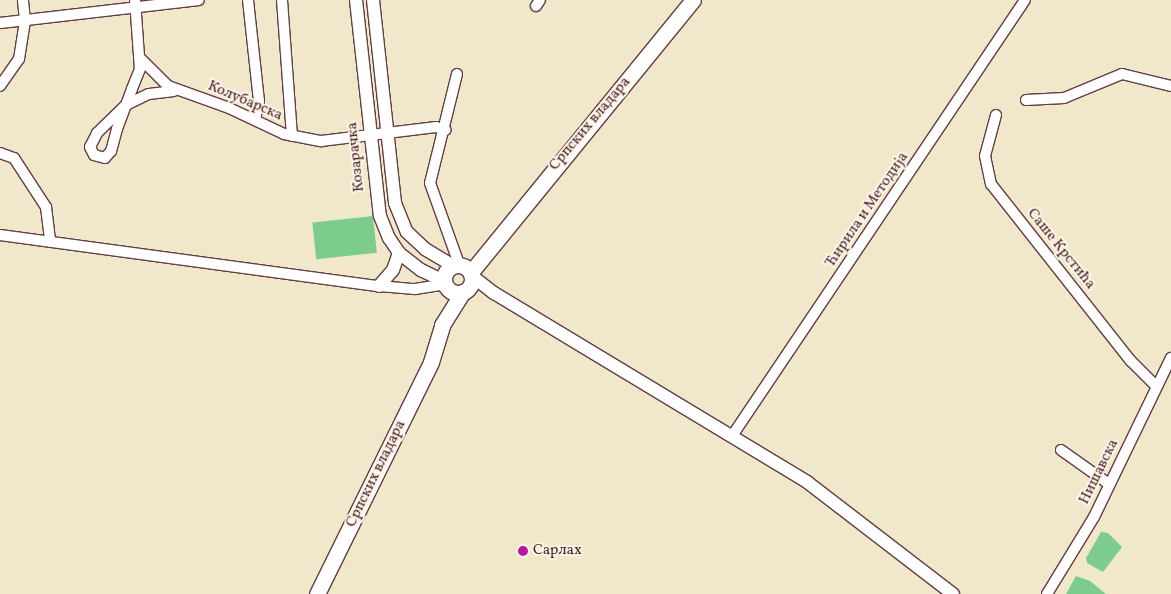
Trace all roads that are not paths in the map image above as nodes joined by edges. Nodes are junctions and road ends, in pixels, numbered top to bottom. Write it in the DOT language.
graph roads {
  1 [pos="23,0"];
  2 [pos="199,0"];
  3 [pos="248,0"];
  4 [pos="282,0"];
  5 [pos="356,0"];
  6 [pos="373,0"];
  7 [pos="693,0"];
  8 [pos="1025,0"];
  9 [pos="135,4"];
  10 [pos="26,20"];
  11 [pos="0,23"];
  12 [pos="141,59"];
  13 [pos="457,74"];
  14 [pos="0,86"];
  15 [pos="1171,86"];
  16 [pos="180,91"];
  17 [pos="1026,100"];
  18 [pos="126,105"];
  19 [pos="996,115"];
  20 [pos="255,120"];
  21 [pos="446,130"];
  22 [pos="389,132"];
  23 [pos="370,134"];
  24 [pos="292,136"];
  25 [pos="0,153"];
  26 [pos="0,235"];
  27 [pos="50,242"];
  28 [pos="399,253"];
  29 [pos="459,278"];
  30 [pos="379,286"];
  31 [pos="1171,358"];
  32 [pos="1156,386"];
  33 [pos="732,436"];
  34 [pos="1061,450"];
  35 [pos="1110,484"];
  36 [pos="317,594"];
  37 [pos="953,594"];
  38 [pos="1047,594"];
  1 -- 10 [label="street"];
  2 -- 9 [label="street"];
  3 -- 20 [label="street"];
  4 -- 24 [label="street"];
  5 -- 23 [label="street, Козарачка"];
  6 -- 22 [label="street"];
  7 -- 29 [label="main road, Српских владара"];
  8 -- 33 [label="street, Ћирила и Методија"];
  9 -- 10 [label="street"];
  9 -- 12 [label="street, Колубарска"];
  10 -- 11 [label="street"];
  10 -- 14 [label="street"];
  12 -- 16 [label="street, Колубарска"];
  12 -- 18 [label="street, Колубарска"];
  13 -- 21 [label="street"];
  15 -- 17 [label="street"];
  16 -- 18 [label="street, Колубарска"];
  16 -- 20 [label="street, Колубарска"];
  18 -- 18 [label="street, Колубарска"];
  19 -- 32 [label="street, Саше Крстића"];
  20 -- 24 [label="street, Колубарска"];
  21 -- 22 [label="street"];
  21 -- 29 [label="street"];
  22 -- 23 [label="street, Колубарска"];
  22 -- 29 [label="street"];
  23 -- 24 [label="street, Колубарска"];
  23 -- 28 [label="street, Козарачка"];
  25 -- 27 [label="street"];
  26 -- 27 [label="street"];
  27 -- 30 [label="street"];
  28 -- 29 [label="street, Козарачка"];
  28 -- 30 [label="street"];
  29 -- 30 [label="street"];
  29 -- 33 [label="street"];
  29 -- 36 [label="main road, Српских владара"];
  31 -- 32 [label="street, Нишавска"];
  32 -- 35 [label="street, Нишавска"];
  33 -- 37 [label="street"];
  34 -- 35 [label="street"];
  35 -- 38 [label="street, Нишавска"];
}
